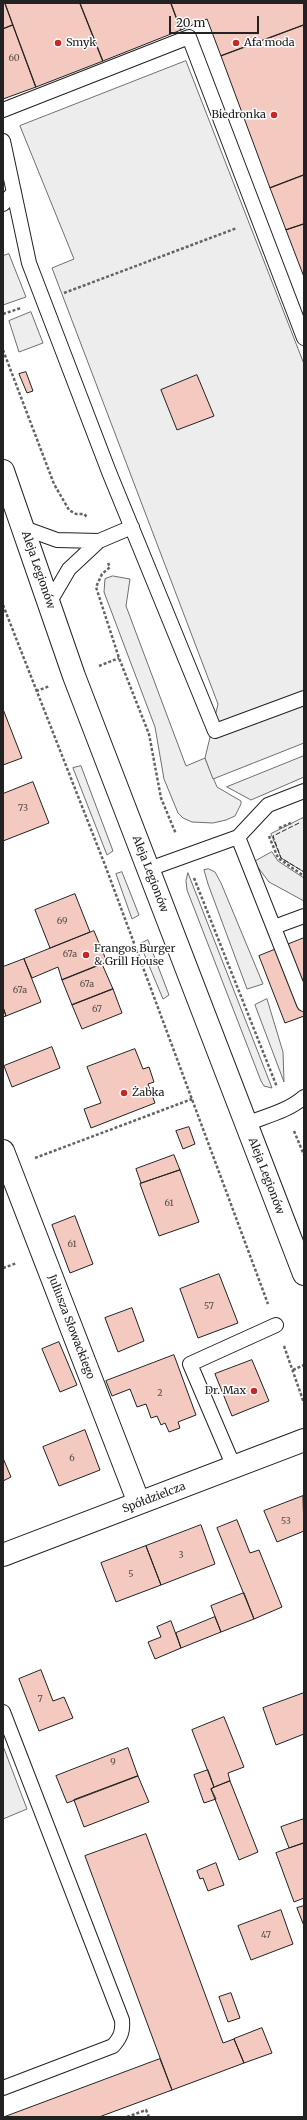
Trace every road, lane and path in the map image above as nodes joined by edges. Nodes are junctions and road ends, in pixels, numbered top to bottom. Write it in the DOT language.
graph roads {
  1 [pos="3,110"];
  2 [pos="3,141"];
  3 [pos="8,191"];
  4 [pos="3,204"];
  5 [pos="258,220"];
  6 [pos="43,301"];
  7 [pos="3,314"];
  8 [pos="304,338"];
  9 [pos="3,350"];
  10 [pos="3,471"];
  11 [pos="132,527"];
  12 [pos="24,528"];
  13 [pos="99,541"];
  14 [pos="49,603"];
  15 [pos="3,605"];
  16 [pos="304,698"];
  17 [pos="304,791"];
  18 [pos="292,822"];
  19 [pos="238,838"];
  20 [pos="186,857"];
  21 [pos="149,869"];
  22 [pos="304,876"];
  23 [pos="304,916"];
  24 [pos="274,927"];
  25 [pos="304,1004"];
  26 [pos="304,1097"];
  27 [pos="192,1099"];
  28 [pos="286,1109"];
  29 [pos="246,1124"];
  30 [pos="304,1155"];
  31 [pos="6,1159"];
  32 [pos="304,1274"];
  33 [pos="276,1325"];
  34 [pos="304,1365"];
  35 [pos="293,1370"];
  36 [pos="304,1403"];
  37 [pos="304,1440"];
  38 [pos="234,1467"];
  39 [pos="139,1503"];
  40 [pos="3,1555"];
  41 [pos="3,1712"];
  42 [pos="3,2088"];
  43 [pos="127,2117"];
  44 [pos="149,2117"];
  1 -- 5 [label="lane"];
  2 -- 3 [label="lane"];
  3 -- 4 [label="lane"];
  3 -- 6 [label="lane"];
  5 -- 6 [label="path"];
  5 -- 8 [label="lane"];
  6 -- 7 [label="path"];
  6 -- 11 [label="lane"];
  9 -- 13 [label="path"];
  10 -- 12 [label="main road, Aleja Legionów"];
  11 -- 13 [label="lane"];
  11 -- 16 [label="lane"];
  12 -- 13 [label="lane"];
  12 -- 14 [label="main road, Aleja Legionów"];
  13 -- 14 [label="lane"];
  13 -- 20 [label="path"];
  14 -- 21 [label="main road, Aleja Legionów"];
  15 -- 27 [label="path"];
  17 -- 19 [label="lane"];
  18 -- 22 [label="path"];
  19 -- 20 [label="lane"];
  19 -- 24 [label="lane"];
  20 -- 21 [label="lane"];
  20 -- 28 [label="path"];
  21 -- 29 [label="main road, Aleja Legionów"];
  23 -- 24 [label="lane"];
  24 -- 25 [label="lane"];
  26 -- 28 [label="lane"];
  27 -- 31 [label="path"];
  27 -- 33 [label="path"];
  28 -- 29 [label="lane"];
  28 -- 30 [label="path"];
  29 -- 32 [label="main road, Aleja Legionów"];
  31 -- 39 [label="main road, Juliusza Słowackiego"];
  33 -- 35 [label="path"];
  33 -- 38 [label="lane"];
  34 -- 35 [label="path"];
  35 -- 36 [label="path"];
  37 -- 38 [label="main road, Spółdzielcza"];
  38 -- 39 [label="main road, Spółdzielcza"];
  39 -- 40 [label="main road, Spółdzielcza"];
  41 -- 42 [label="lane"];
  43 -- 44 [label="path"];
}
